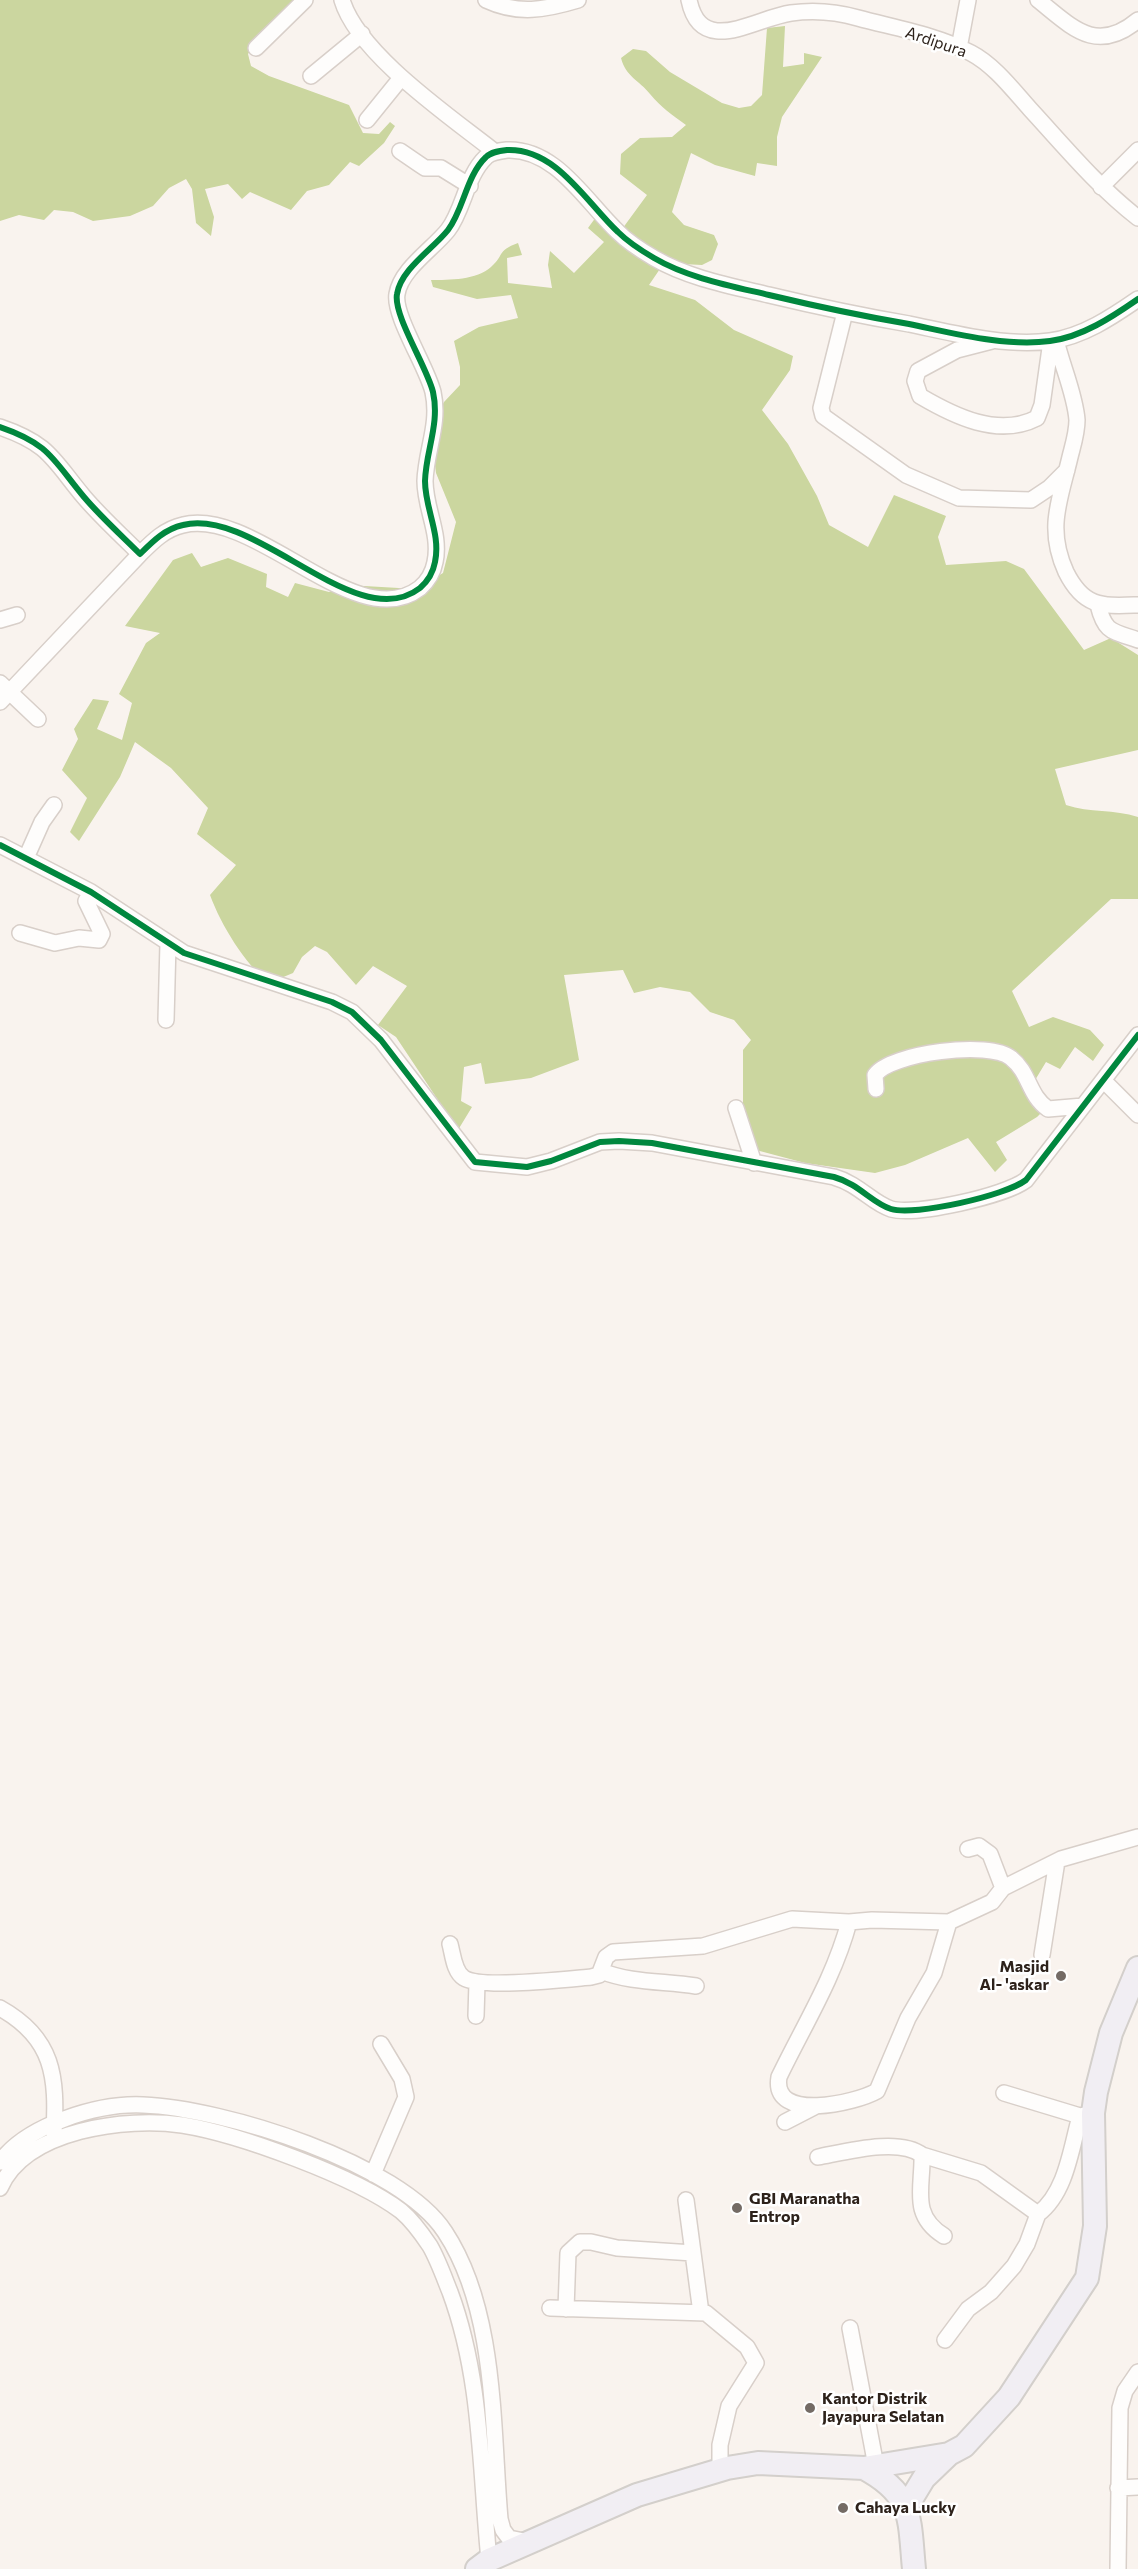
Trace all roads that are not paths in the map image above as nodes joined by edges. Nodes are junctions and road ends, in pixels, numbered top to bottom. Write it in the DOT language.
graph roads {
  1 [pos="305,0"];
  2 [pos="342,0"];
  3 [pos="486,0"];
  4 [pos="578,0"];
  5 [pos="689,0"];
  6 [pos="968,0"];
  7 [pos="1038,0"];
  8 [pos="1138,20"];
  9 [pos="362,34"];
  10 [pos="256,48"];
  11 [pos="959,48"];
  12 [pos="311,76"];
  13 [pos="400,78"];
  14 [pos="367,120"];
  15 [pos="1138,150"];
  16 [pos="400,151"];
  17 [pos="495,152"];
  18 [pos="470,186"];
  19 [pos="1101,187"];
  20 [pos="1138,218"];
  21 [pos="1138,299"];
  22 [pos="845,312"];
  23 [pos="998,339"];
  24 [pos="1053,341"];
  25 [pos="0,427"];
  26 [pos="1067,470"];
  27 [pos="140,554"];
  28 [pos="1098,605"];
  29 [pos="1138,605"];
  30 [pos="17,615"];
  31 [pos="0,620"];
  32 [pos="1138,640"];
  33 [pos="3,692"];
  34 [pos="38,719"];
  35 [pos="54,805"];
  36 [pos="0,845"];
  37 [pos="26,858"];
  38 [pos="91,892"];
  39 [pos="20,933"];
  40 [pos="168,943"];
  41 [pos="166,1020"];
  42 [pos="1138,1035"];
  43 [pos="1104,1081"];
  44 [pos="876,1089"];
  45 [pos="1083,1106"];
  46 [pos="736,1108"];
  47 [pos="1138,1116"];
  48 [pos="754,1163"];
  49 [pos="1138,1837"];
  50 [pos="968,1849"];
  51 [pos="1057,1861"];
  52 [pos="1003,1888"];
  53 [pos="849,1922"];
  54 [pos="949,1922"];
  55 [pos="450,1944"];
  56 [pos="1042,1955"];
  57 [pos="1138,1968"];
  58 [pos="602,1971"];
  59 [pos="477,1982"];
  60 [pos="696,1986"];
  61 [pos="0,2008"];
  62 [pos="476,2016"];
  63 [pos="381,2044"];
  64 [pos="1004,2093"];
  65 [pos="816,2106"];
  66 [pos="1086,2114"];
  67 [pos="785,2122"];
  68 [pos="55,2124"];
  69 [pos="54,2141"];
  70 [pos="922,2155"];
  71 [pos="818,2157"];
  72 [pos="0,2162"];
  73 [pos="373,2174"];
  74 [pos="0,2188"];
  75 [pos="686,2200"];
  76 [pos="1038,2214"];
  77 [pos="944,2236"];
  78 [pos="693,2253"];
  79 [pos="550,2308"];
  80 [pos="566,2308"];
  81 [pos="701,2313"];
  82 [pos="850,2328"];
  83 [pos="945,2340"];
  84 [pos="1138,2372"];
  85 [pos="1132,2391"];
  86 [pos="949,2454"];
  87 [pos="870,2467"];
  88 [pos="720,2470"];
  89 [pos="1138,2487"];
  90 [pos="1118,2488"];
  91 [pos="907,2506"];
  92 [pos="530,2542"];
  93 [pos="483,2565"];
  94 [pos="914,2569"];
  95 [pos="1118,2569"];
  1 -- 10 [label="street"];
  2 -- 9 [label="street"];
  3 -- 4 [label="street"];
  5 -- 11 [label="street, Ardipura"];
  6 -- 11 [label="street"];
  7 -- 8 [label="street"];
  9 -- 12 [label="street"];
  9 -- 13 [label="street"];
  11 -- 19 [label="street, Ardipura"];
  13 -- 14 [label="street"];
  13 -- 17 [label="street"];
  15 -- 19 [label="street"];
  16 -- 18 [label="street"];
  17 -- 18 [label="street"];
  17 -- 22 [label="street"];
  18 -- 27 [label="street"];
  19 -- 20 [label="street, Ardipura"];
  21 -- 24 [label="street"];
  22 -- 23 [label="street"];
  22 -- 26 [label="street"];
  23 -- 24 [label="street"];
  23 -- 24 [label="street"];
  24 -- 26 [label="street"];
  25 -- 27 [label="street"];
  26 -- 28 [label="street"];
  27 -- 33 [label="street"];
  28 -- 29 [label="street"];
  28 -- 32 [label="street"];
  30 -- 31 [label="street"];
  33 -- 34 [label="street"];
  35 -- 37 [label="street"];
  36 -- 37 [label="street"];
  37 -- 38 [label="street"];
  38 -- 39 [label="street"];
  38 -- 40 [label="street"];
  40 -- 41 [label="street"];
  40 -- 48 [label="street"];
  42 -- 43 [label="street"];
  43 -- 45 [label="street"];
  43 -- 47 [label="street"];
  44 -- 45 [label="street"];
  45 -- 48 [label="street"];
  46 -- 48 [label="street"];
  49 -- 51 [label="street"];
  50 -- 52 [label="street"];
  51 -- 52 [label="street"];
  51 -- 56 [label="street"];
  52 -- 54 [label="street"];
  53 -- 54 [label="street"];
  53 -- 58 [label="street"];
  53 -- 65 [label="street"];
  54 -- 65 [label="street"];
  55 -- 59 [label="street"];
  57 -- 66 [label="highway"];
  58 -- 59 [label="street"];
  58 -- 60 [label="street"];
  59 -- 62 [label="street"];
  61 -- 68 [label="street"];
  63 -- 73 [label="street"];
  64 -- 66 [label="street"];
  65 -- 67 [label="street"];
  66 -- 76 [label="street"];
  66 -- 86 [label="highway"];
  68 -- 69 [label="street"];
  68 -- 72 [label="street"];
  68 -- 73 [label="street"];
  69 -- 74 [label="street"];
  69 -- 93 [label="street"];
  70 -- 71 [label="street"];
  70 -- 76 [label="street"];
  70 -- 77 [label="street"];
  73 -- 92 [label="street"];
  75 -- 78 [label="street"];
  76 -- 83 [label="street"];
  78 -- 80 [label="street"];
  78 -- 81 [label="street"];
  79 -- 80 [label="street"];
  80 -- 81 [label="street"];
  81 -- 88 [label="street"];
  82 -- 87 [label="street"];
  84 -- 85 [label="street"];
  85 -- 90 [label="street"];
  86 -- 87 [label="highway"];
  86 -- 91 [label="highway"];
  87 -- 88 [label="highway"];
  87 -- 91 [label="highway"];
  88 -- 92 [label="highway"];
  89 -- 90 [label="street"];
  90 -- 95 [label="street"];
  91 -- 94 [label="highway"];
  92 -- 93 [label="highway"];
}
